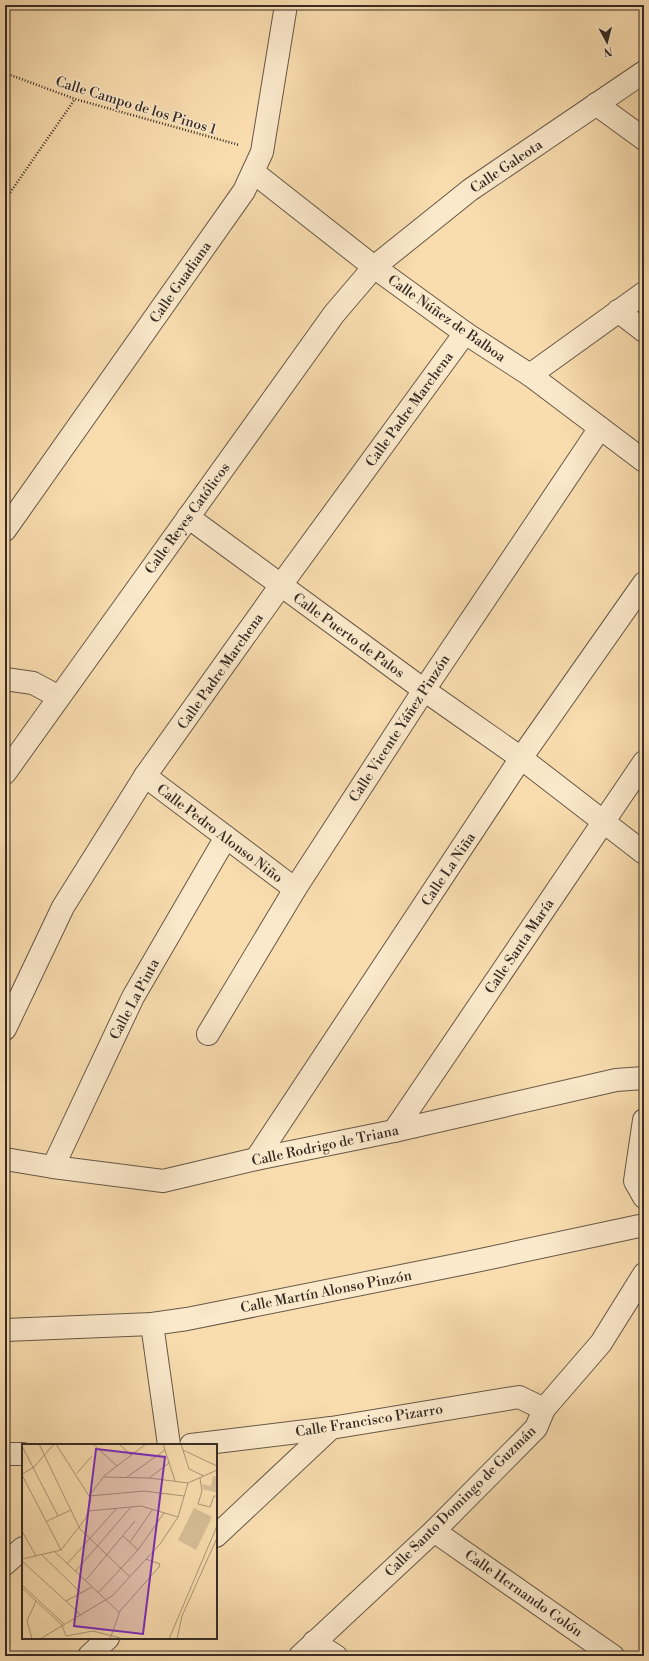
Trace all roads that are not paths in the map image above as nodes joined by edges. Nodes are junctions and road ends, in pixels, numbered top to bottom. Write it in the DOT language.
graph roads {
  1 [pos="286,5"];
  2 [pos="644,72"];
  3 [pos="596,104"];
  4 [pos="644,139"];
  5 [pos="253,172"];
  6 [pos="374,267"];
  7 [pos="644,293"];
  8 [pos="618,311"];
  9 [pos="644,331"];
  10 [pos="465,333"];
  11 [pos="530,375"];
  12 [pos="600,428"];
  13 [pos="644,461"];
  14 [pos="188,517"];
  15 [pos="5,530"];
  16 [pos="644,583"];
  17 [pos="281,585"];
  18 [pos="5,679"];
  19 [pos="424,690"];
  20 [pos="59,697"];
  21 [pos="522,758"];
  22 [pos="644,762"];
  23 [pos="5,773"];
  24 [pos="145,776"];
  25 [pos="602,822"];
  26 [pos="226,837"];
  27 [pos="644,853"];
  28 [pos="294,890"];
  29 [pos="5,1029"];
  30 [pos="208,1034"];
  31 [pos="644,1078"];
  32 [pos="644,1120"];
  33 [pos="394,1131"];
  34 [pos="5,1159"];
  35 [pos="256,1159"];
  36 [pos="53,1167"];
  37 [pos="644,1197"];
  38 [pos="644,1225"];
  39 [pos="644,1274"];
  40 [pos="152,1324"];
  41 [pos="5,1330"];
  42 [pos="544,1409"];
  43 [pos="331,1428"];
  44 [pos="169,1444"];
  45 [pos="199,1444"];
  46 [pos="5,1454"];
  47 [pos="22,1454"];
  48 [pos="434,1531"];
  49 [pos="217,1535"];
  50 [pos="22,1549"];
  51 [pos="5,1564"];
  52 [pos="107,1639"];
  53 [pos="307,1649"];
  54 [pos="89,1656"];
  55 [pos="336,1656"];
  56 [pos="613,1656"];
  1 -- 5 [label="street, Calle Guadiana"];
  2 -- 3 [label="street, Calle Galeota"];
  3 -- 4 [label="street"];
  3 -- 6 [label="street, Calle Galeota"];
  5 -- 6 [label="street, Calle Núñez de Balboa"];
  5 -- 15 [label="street, Calle Guadiana"];
  6 -- 10 [label="street, Calle Núñez de Balboa"];
  6 -- 14 [label="street, Calle Reyes Católicos"];
  7 -- 8 [label="street"];
  8 -- 9 [label="street"];
  8 -- 11 [label="street"];
  10 -- 11 [label="street, Calle Núñez de Balboa"];
  10 -- 17 [label="street, Calle Padre Marchena"];
  11 -- 12 [label="street, Calle Núñez de Balboa"];
  12 -- 13 [label="street, Calle Núñez de Balboa"];
  12 -- 19 [label="street, Calle Vicente Yáñez Pinzón"];
  14 -- 17 [label="street, Calle Puerto de Palos"];
  14 -- 20 [label="street, Calle Reyes Católicos"];
  16 -- 21 [label="street, Calle La Niña"];
  17 -- 19 [label="street, Calle Puerto de Palos"];
  17 -- 24 [label="street, Calle Padre Marchena"];
  18 -- 20 [label="street"];
  19 -- 21 [label="street, Calle Puerto de Palos"];
  19 -- 28 [label="street, Calle Vicente Yáñez Pinzón"];
  20 -- 23 [label="street, Calle Reyes Católicos"];
  21 -- 25 [label="street, Calle Puerto de Palos"];
  21 -- 35 [label="street, Calle La Niña"];
  22 -- 25 [label="street, Calle Santa María"];
  24 -- 26 [label="street, Calle Pedro Alonso Niño"];
  24 -- 29 [label="street, Calle Padre Marchena"];
  25 -- 27 [label="street, Calle Puerto de Palos"];
  25 -- 33 [label="street, Calle Santa María"];
  26 -- 28 [label="street, Calle Pedro Alonso Niño"];
  26 -- 36 [label="street, Calle La Pinta"];
  28 -- 30 [label="street, Calle Vicente Yáñez Pinzón"];
  31 -- 33 [label="street, Calle Rodrigo de Triana"];
  32 -- 37 [label="street"];
  33 -- 35 [label="street, Calle Rodrigo de Triana"];
  34 -- 36 [label="street, Calle Rodrigo de Triana"];
  35 -- 36 [label="street, Calle Rodrigo de Triana"];
  38 -- 40 [label="street, Calle Martín Alonso Pinzón"];
  39 -- 42 [label="street, Calle Santo Domingo de Guzmán"];
  40 -- 41 [label="street, Calle Martín Alonso Pinzón"];
  40 -- 44 [label="street"];
  42 -- 43 [label="street, Calle Francisco Pizarro"];
  42 -- 48 [label="street, Calle Santo Domingo de Guzmán"];
  43 -- 45 [label="street, Calle Francisco Pizarro"];
  43 -- 49 [label="street"];
  46 -- 47 [label="street"];
  48 -- 53 [label="street, Calle Santo Domingo de Guzmán"];
  48 -- 56 [label="street, Calle Hernando Colón"];
  50 -- 51 [label="street"];
  52 -- 54 [label="street"];
  53 -- 55 [label="street"];
}
